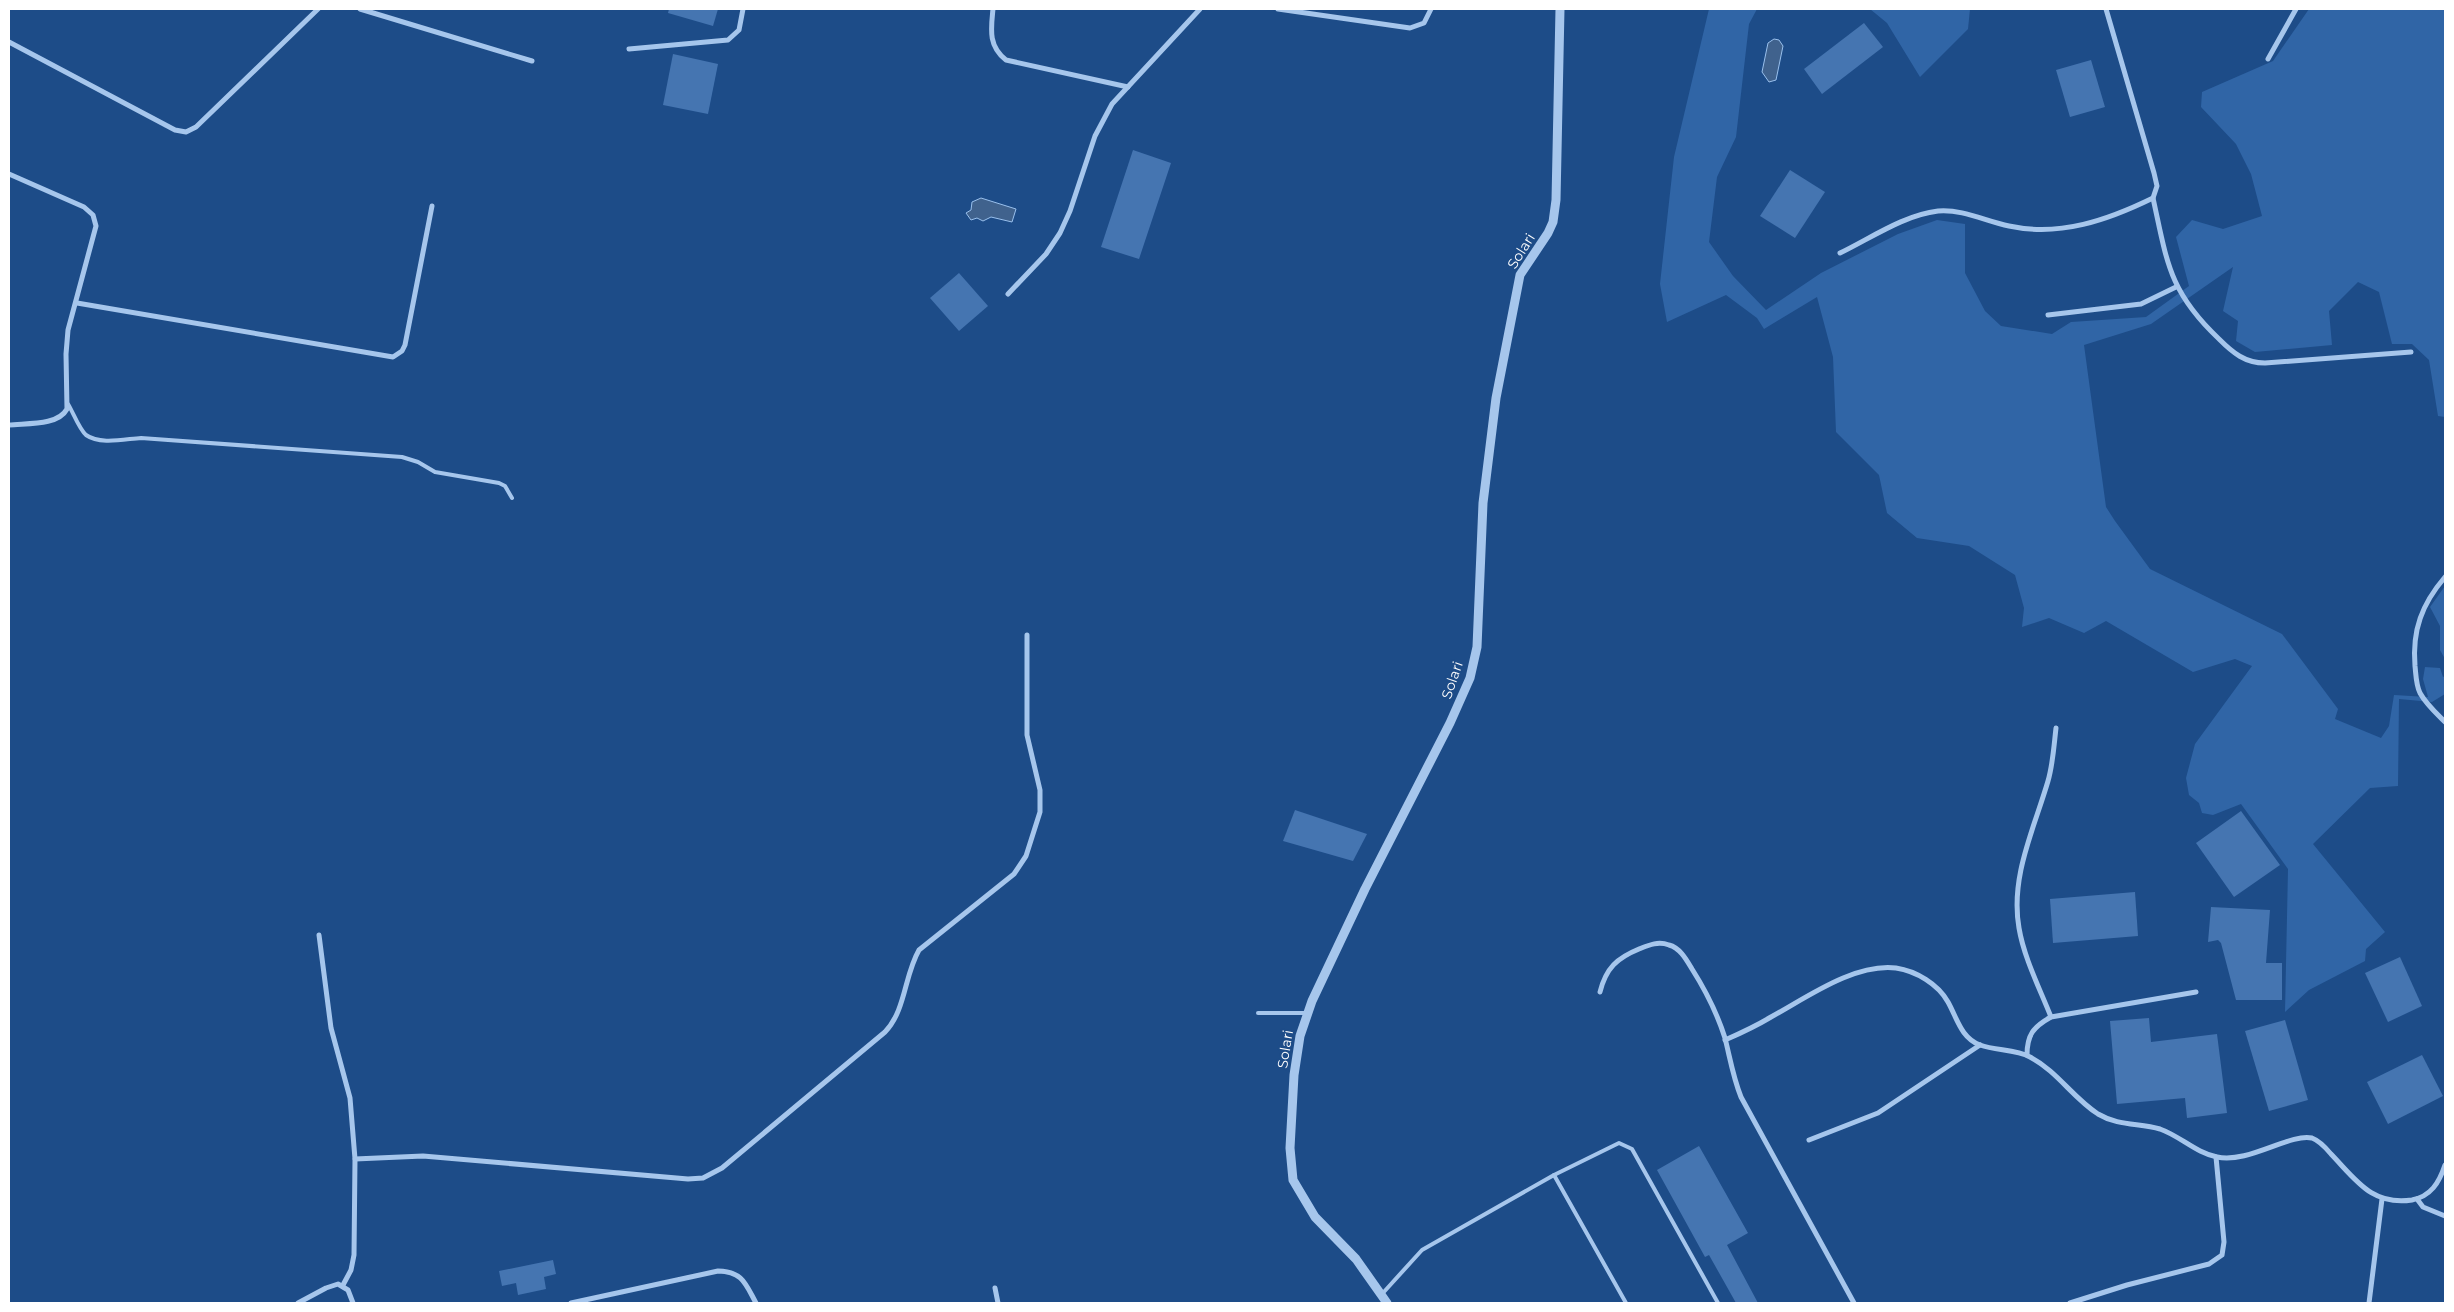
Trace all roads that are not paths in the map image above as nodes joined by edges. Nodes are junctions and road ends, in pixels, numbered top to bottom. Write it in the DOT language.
graph roads {
  1 [pos="318,9"];
  2 [pos="360,9"];
  3 [pos="743,9"];
  4 [pos="993,9"];
  5 [pos="1200,9"];
  6 [pos="1278,9"];
  7 [pos="1430,9"];
  8 [pos="1560,9"];
  9 [pos="2106,9"];
  10 [pos="2296,9"];
  11 [pos="9,42"];
  12 [pos="629,49"];
  13 [pos="2268,59"];
  14 [pos="532,61"];
  15 [pos="1128,87"];
  16 [pos="9,174"];
  17 [pos="2153,198"];
  18 [pos="432,206"];
  19 [pos="1840,253"];
  20 [pos="2176,287"];
  21 [pos="1008,294"];
  22 [pos="76,303"];
  23 [pos="2048,315"];
  24 [pos="2411,352"];
  25 [pos="68,404"];
  26 [pos="9,425"];
  27 [pos="512,498"];
  28 [pos="2445,577"];
  29 [pos="1027,635"];
  30 [pos="2445,722"];
  31 [pos="2056,728"];
  32 [pos="319,935"];
  33 [pos="1600,992"];
  34 [pos="2196,992"];
  35 [pos="1258,1013"];
  36 [pos="1307,1013"];
  37 [pos="2051,1017"];
  38 [pos="1725,1040"];
  39 [pos="1980,1045"];
  40 [pos="2027,1055"];
  41 [pos="1808,1140"];
  42 [pos="2216,1157"];
  43 [pos="355,1159"];
  44 [pos="2445,1165"];
  45 [pos="1554,1175"];
  46 [pos="2417,1198"];
  47 [pos="2382,1199"];
  48 [pos="2445,1216"];
  49 [pos="343,1285"];
  50 [pos="995,1288"];
  51 [pos="1382,1294"];
  52 [pos="298,1303"];
  53 [pos="353,1303"];
  54 [pos="571,1303"];
  55 [pos="756,1303"];
  56 [pos="998,1303"];
  57 [pos="1387,1303"];
  58 [pos="1626,1303"];
  59 [pos="1718,1303"];
  60 [pos="1854,1303"];
  61 [pos="2070,1303"];
  62 [pos="2369,1303"];
  1 -- 11 [label="street"];
  2 -- 14 [label="street"];
  3 -- 12 [label="street"];
  4 -- 15 [label="street"];
  5 -- 15 [label="street"];
  6 -- 7 [label="street"];
  8 -- 36 [label="street, Solari"];
  9 -- 17 [label="street"];
  10 -- 13 [label="street"];
  15 -- 21 [label="street"];
  16 -- 22 [label="street"];
  17 -- 19 [label="street"];
  17 -- 20 [label="street"];
  18 -- 22 [label="street"];
  20 -- 23 [label="street"];
  20 -- 24 [label="street"];
  22 -- 25 [label="street"];
  25 -- 26 [label="street"];
  25 -- 27 [label="lane"];
  28 -- 30 [label="street"];
  29 -- 43 [label="street"];
  31 -- 37 [label="street"];
  32 -- 43 [label="street"];
  33 -- 38 [label="street"];
  34 -- 37 [label="street"];
  35 -- 36 [label="lane"];
  36 -- 51 [label="street, Solari"];
  37 -- 40 [label="street"];
  38 -- 39 [label="street"];
  38 -- 60 [label="street"];
  39 -- 40 [label="street"];
  39 -- 41 [label="street"];
  40 -- 42 [label="street"];
  42 -- 47 [label="street"];
  42 -- 61 [label="street"];
  43 -- 49 [label="street"];
  44 -- 46 [label="street"];
  45 -- 51 [label="lane"];
  45 -- 58 [label="lane"];
  45 -- 59 [label="lane"];
  46 -- 47 [label="street"];
  46 -- 48 [label="street"];
  47 -- 62 [label="street"];
  49 -- 52 [label="street"];
  49 -- 53 [label="street"];
  50 -- 56 [label="street"];
  51 -- 57 [label="street, Solari"];
  54 -- 55 [label="street"];
}
